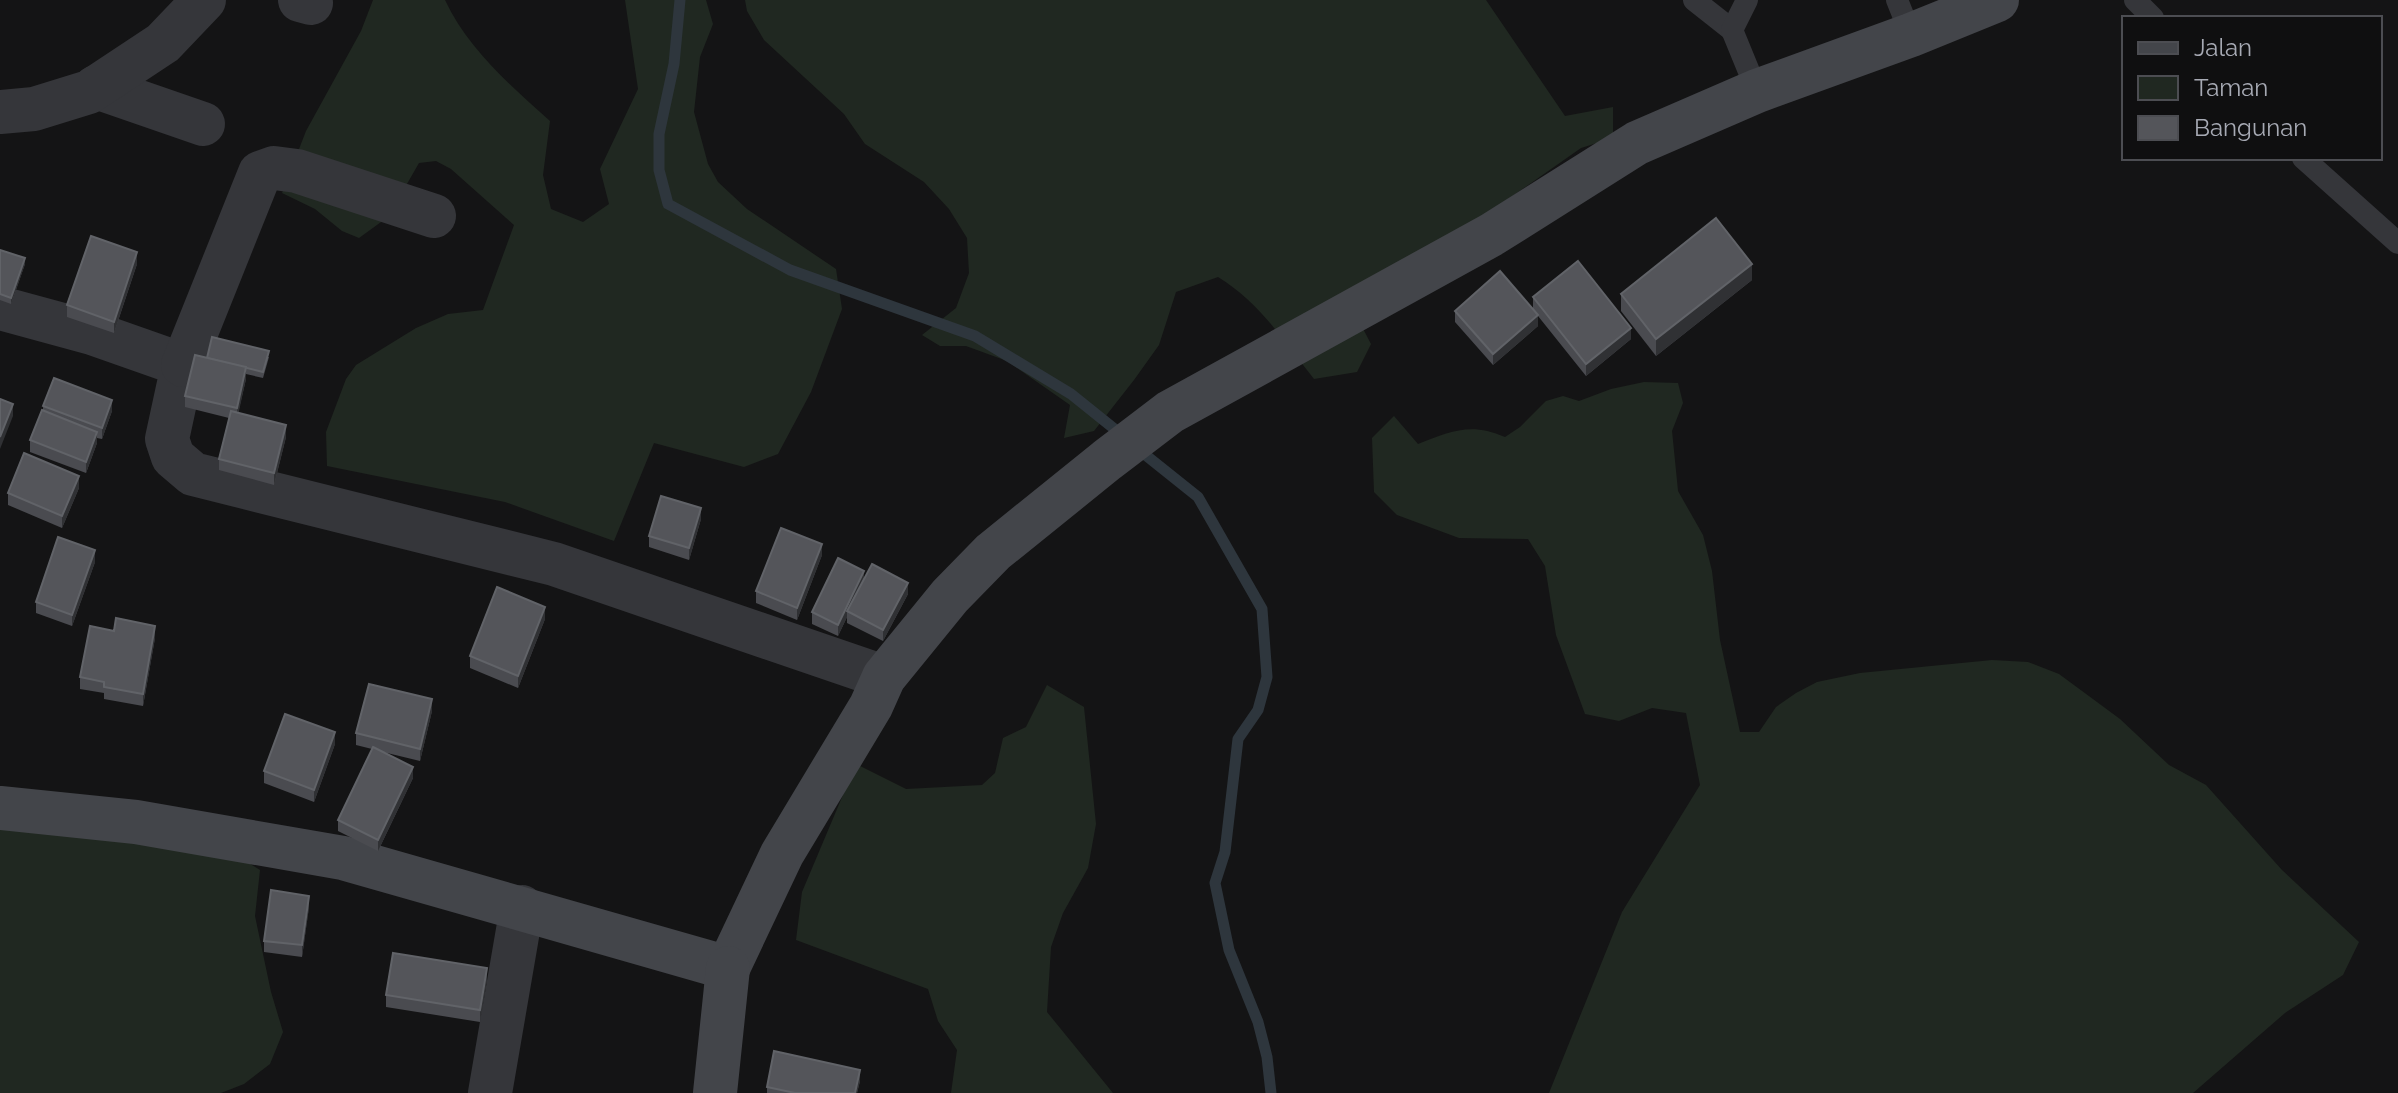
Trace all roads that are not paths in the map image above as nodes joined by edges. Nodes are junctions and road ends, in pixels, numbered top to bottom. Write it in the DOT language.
graph roads {
  1 [pos="204,0"];
  2 [pos="1694,0"];
  3 [pos="1747,0"];
  4 [pos="1997,0"];
  5 [pos="2135,0"];
  6 [pos="2151,16"];
  7 [pos="1904,18"];
  8 [pos="1732,30"];
  9 [pos="96,87"];
  10 [pos="1757,91"];
  11 [pos="0,112"];
  12 [pos="203,124"];
  13 [pos="2305,160"];
  14 [pos="434,216"];
  15 [pos="2398,243"];
  16 [pos="0,308"];
  17 [pos="183,365"];
  18 [pos="884,677"];
  19 [pos="0,808"];
  20 [pos="522,907"];
  21 [pos="728,968"];
  22 [pos="490,1093"];
  23 [pos="715,1093"];
  1 -- 9 [label="street"];
  2 -- 8 [label="lane"];
  3 -- 8 [label="lane"];
  4 -- 7 [label="main road"];
  5 -- 6 [label="lane"];
  7 -- 10 [label="main road"];
  8 -- 10 [label="lane"];
  9 -- 11 [label="street"];
  9 -- 12 [label="street"];
  10 -- 18 [label="main road"];
  13 -- 15 [label="lane"];
  14 -- 17 [label="street"];
  16 -- 17 [label="street"];
  17 -- 18 [label="street"];
  18 -- 21 [label="main road"];
  19 -- 20 [label="main road"];
  20 -- 21 [label="main road"];
  20 -- 22 [label="street"];
  21 -- 23 [label="main road"];
}
